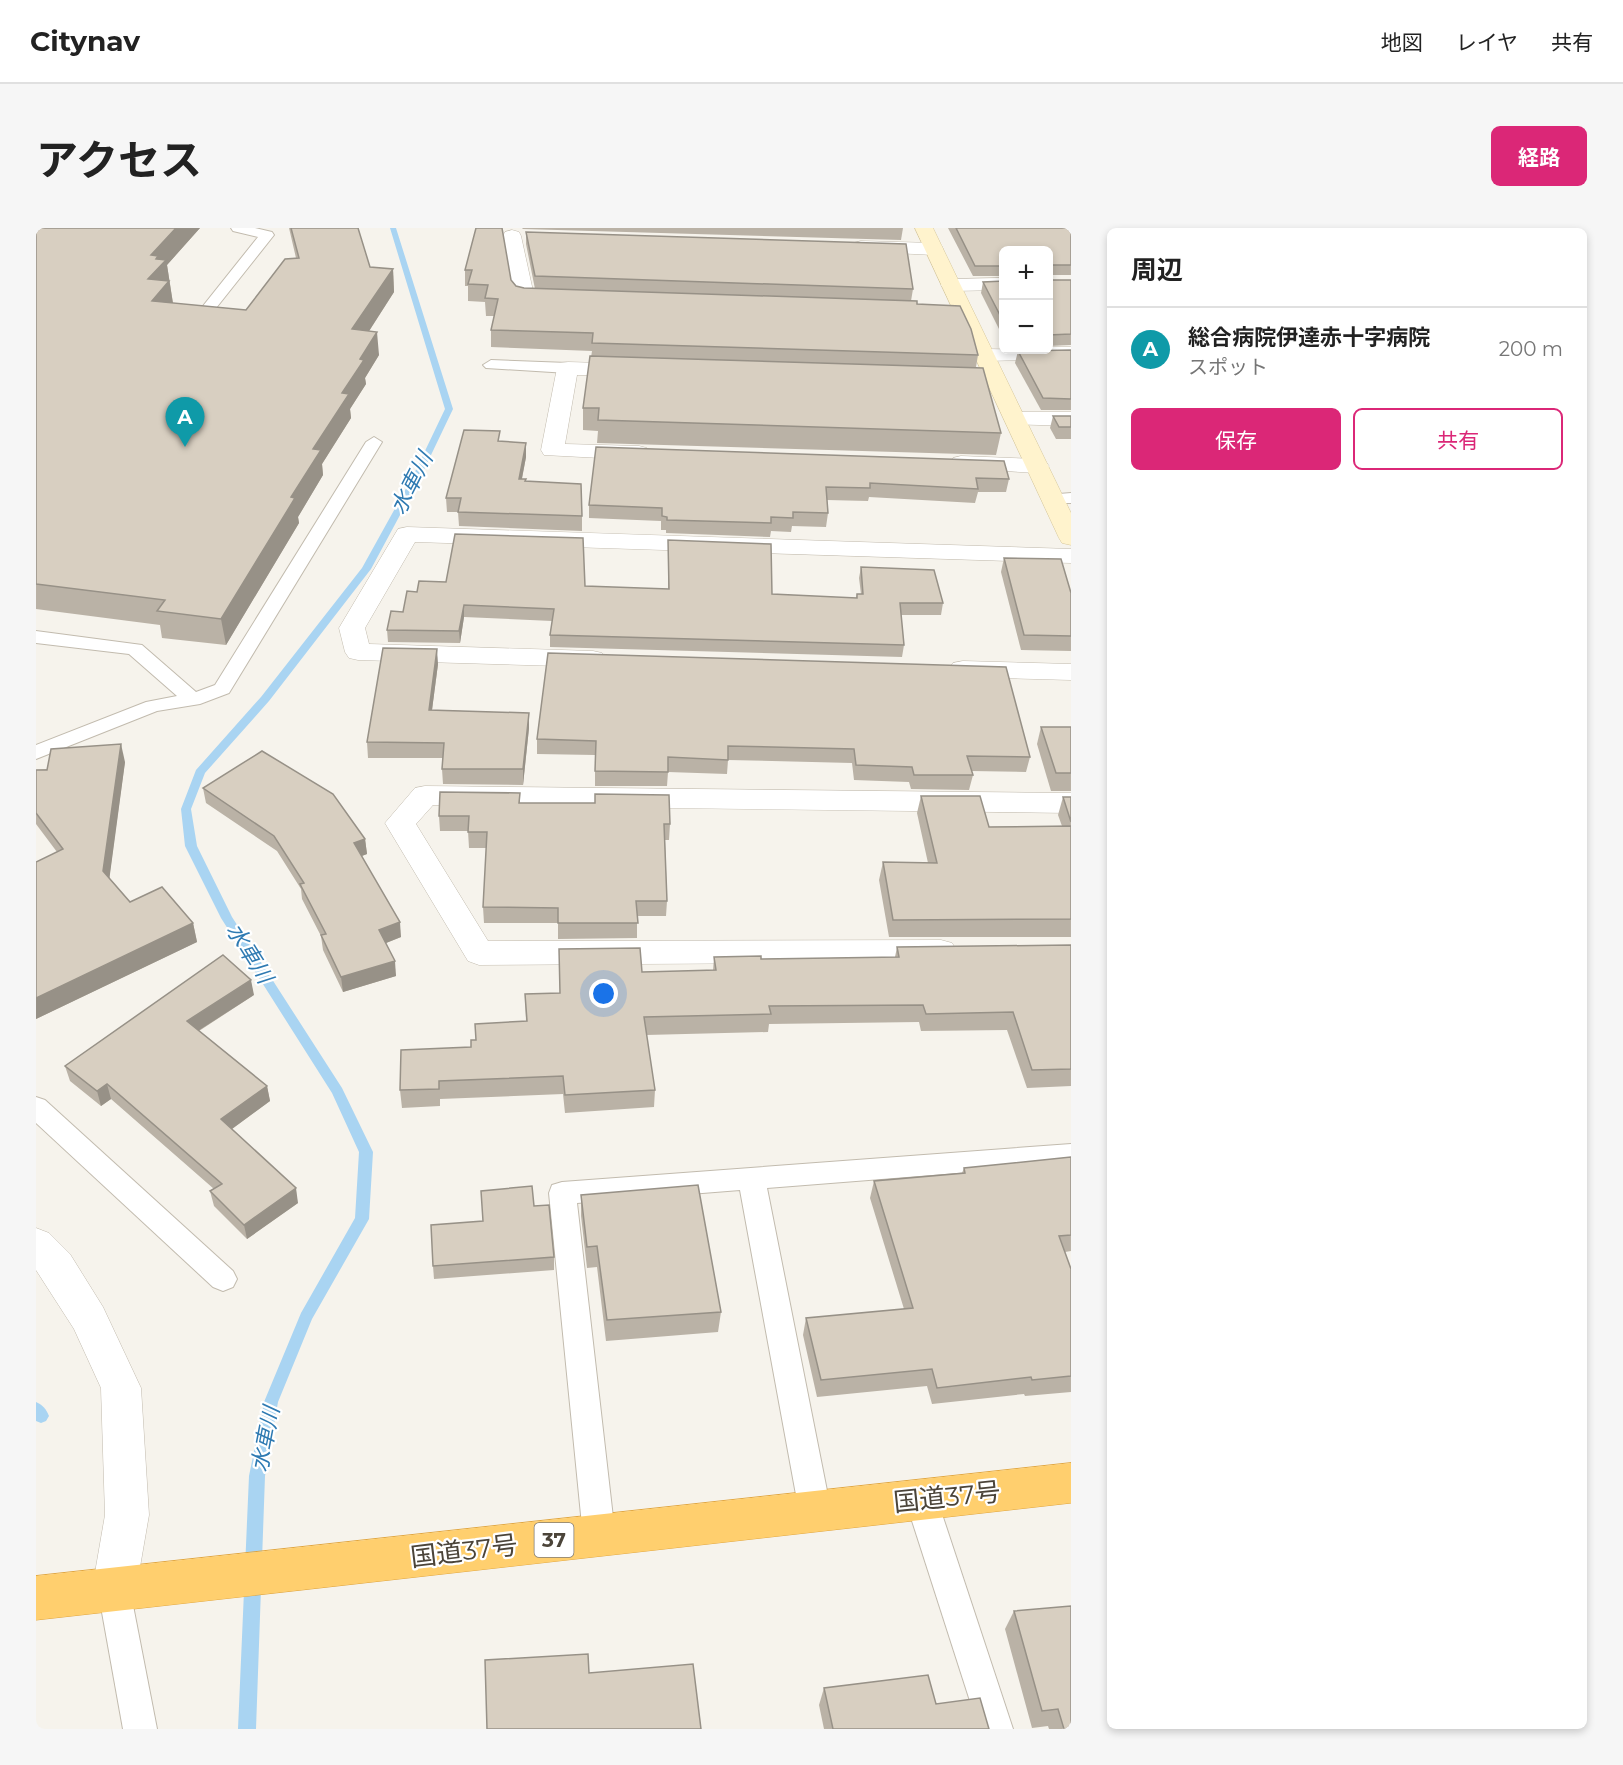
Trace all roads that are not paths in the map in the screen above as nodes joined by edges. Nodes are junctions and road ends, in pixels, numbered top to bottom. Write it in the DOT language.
graph roads {
  1 [pos="238,228"];
  2 [pos="924,228"];
  3 [pos="512,232"];
  4 [pos="536,236"];
  5 [pos="840,246"];
  6 [pos="934,249"];
  7 [pos="999,284"];
  8 [pos="951,285"];
  9 [pos="583,299"];
  10 [pos="940,311"];
  11 [pos="964,312"];
  12 [pos="196,324"];
  13 [pos="1071,353"];
  14 [pos="984,355"];
  15 [pos="491,365"];
  16 [pos="568,368"];
  17 [pos="652,371"];
  18 [pos="974,381"];
  19 [pos="997,382"];
  20 [pos="1015,419"];
  21 [pos="1071,419"];
  22 [pos="374,442"];
  23 [pos="659,454"];
  24 [pos="942,463"];
  25 [pos="1037,466"];
  26 [pos="1062,498"];
  27 [pos="1071,538"];
  28 [pos="1071,556"];
  29 [pos="36,637"];
  30 [pos="620,660"];
  31 [pos="940,668"];
  32 [pos="1071,672"];
  33 [pos="193,700"];
  34 [pos="36,752"];
  35 [pos="1071,803"];
  36 [pos="964,951"];
  37 [pos="36,1107"];
  38 [pos="1071,1154"];
  39 [pos="751,1177"];
  40 [pos="36,1244"];
  41 [pos="223,1279"];
  42 [pos="1071,1483"];
  43 [pos="921,1499"];
  44 [pos="815,1511"];
  45 [pos="599,1535"];
  46 [pos="114,1590"];
  47 [pos="36,1598"];
  48 [pos="140,1729"];
  49 [pos="996,1729"];
  1 -- 12 [label="lane"];
  2 -- 6 [label="street"];
  3 -- 4 [label="street"];
  3 -- 9 [label="street"];
  5 -- 6 [label="street"];
  6 -- 8 [label="street"];
  7 -- 8 [label="street"];
  8 -- 11 [label="street"];
  10 -- 11 [label="street"];
  11 -- 14 [label="street"];
  13 -- 14 [label="street"];
  14 -- 19 [label="street"];
  15 -- 16 [label="lane"];
  16 -- 17 [label="street"];
  16 -- 23 [label="street"];
  18 -- 19 [label="street"];
  19 -- 20 [label="street"];
  20 -- 21 [label="street"];
  20 -- 25 [label="street"];
  22 -- 33 [label="lane"];
  24 -- 25 [label="street"];
  25 -- 26 [label="street"];
  26 -- 27 [label="street"];
  28 -- 30 [label="street"];
  29 -- 33 [label="lane"];
  31 -- 32 [label="street"];
  33 -- 34 [label="lane"];
  35 -- 36 [label="street"];
  37 -- 41 [label="lane"];
  38 -- 39 [label="lane"];
  39 -- 44 [label="lane"];
  39 -- 45 [label="lane"];
  40 -- 46 [label="street"];
  42 -- 43 [label="highway, 国道37号 / 37"];
  43 -- 44 [label="highway, 国道37号 / 37"];
  43 -- 49 [label="lane"];
  44 -- 45 [label="highway, 国道37号 / 37"];
  45 -- 46 [label="highway, 国道37号 / 37"];
  46 -- 47 [label="highway, 国道37号 / 37"];
  46 -- 48 [label="lane"];
}
